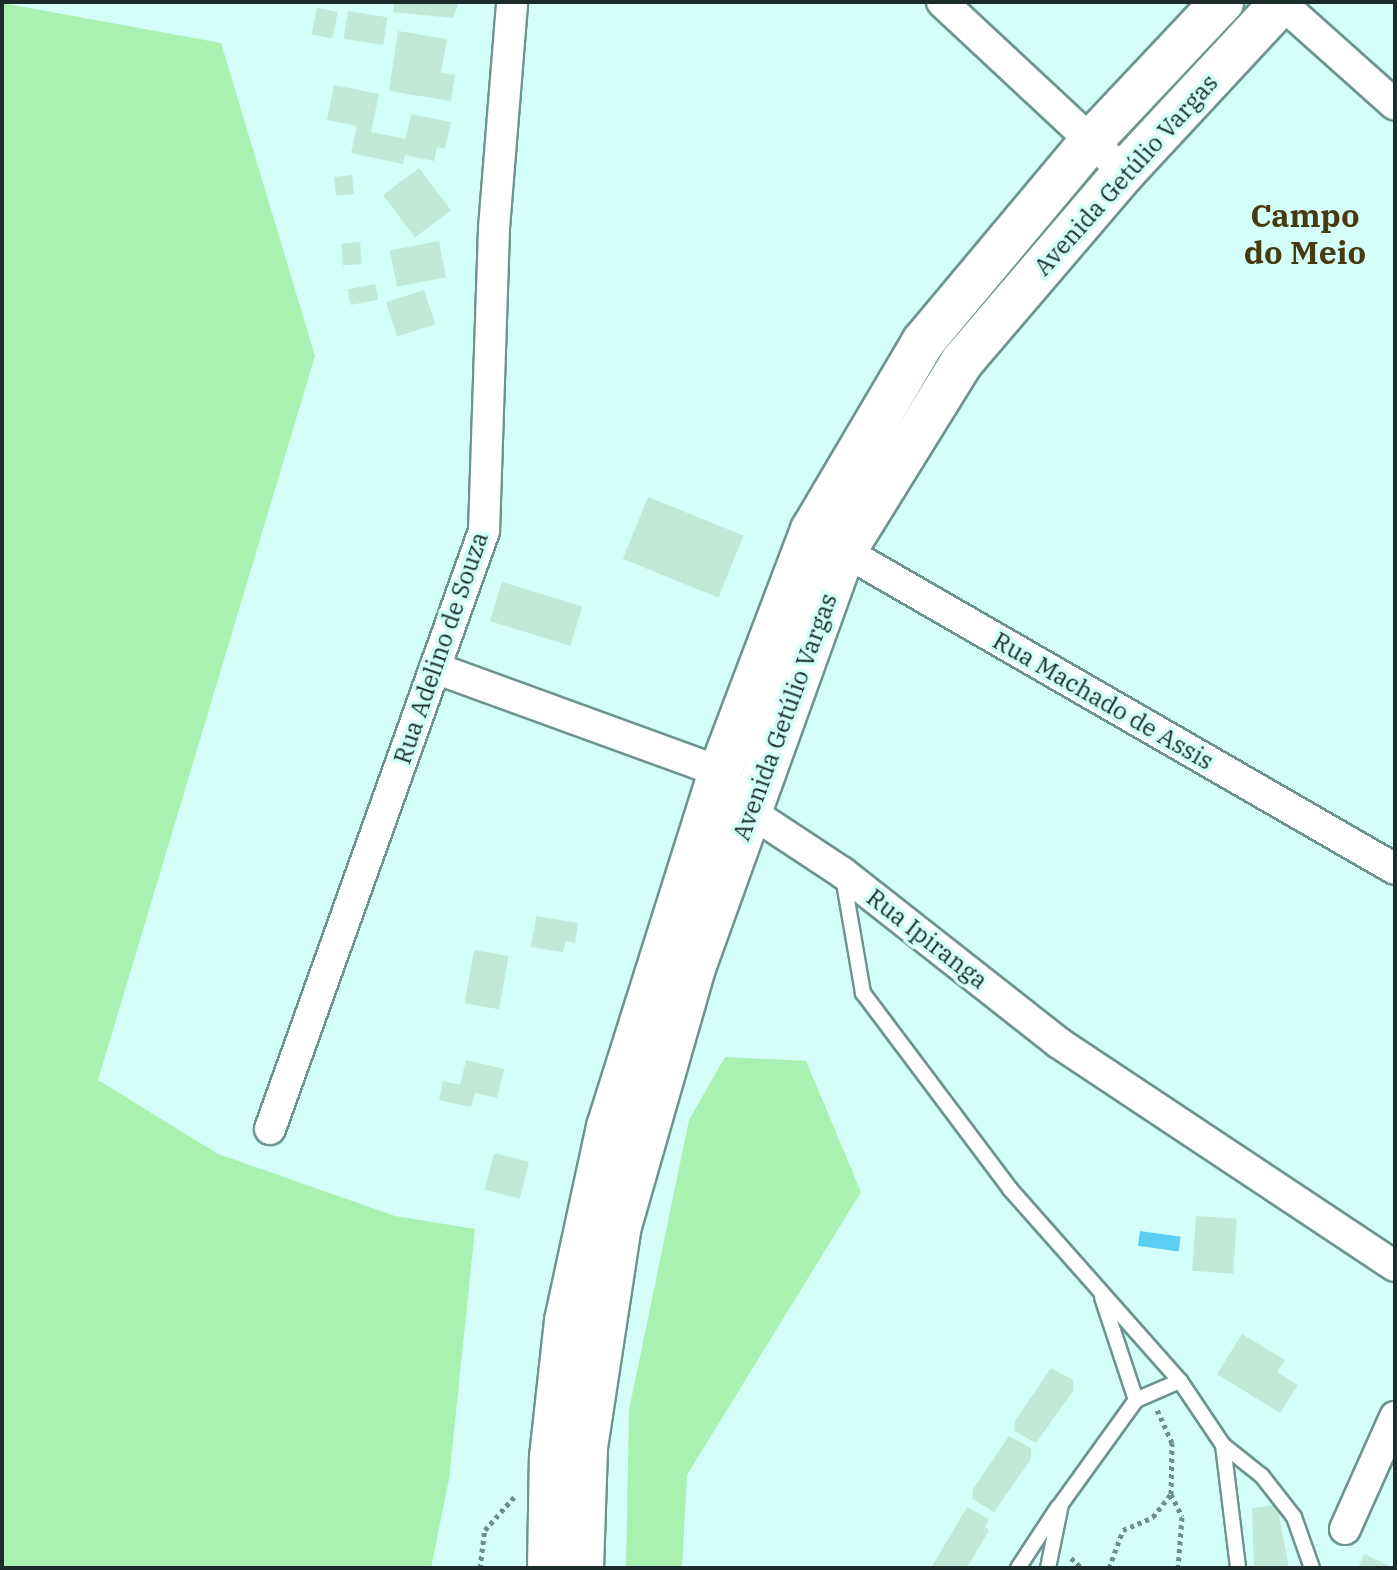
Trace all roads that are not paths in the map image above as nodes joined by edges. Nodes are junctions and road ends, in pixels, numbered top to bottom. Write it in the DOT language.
graph roads {
  1 [pos="512,2"];
  2 [pos="942,2"];
  3 [pos="1222,2"];
  4 [pos="1281,2"];
  5 [pos="1395,105"];
  6 [pos="1092,140"];
  7 [pos="1124,172"];
  8 [pos="828,541"];
  9 [pos="435,668"];
  10 [pos="720,772"];
  11 [pos="749,811"];
  12 [pos="1395,869"];
  13 [pos="843,873"];
  14 [pos="270,1129"];
  15 [pos="1395,1266"];
  16 [pos="1099,1289"];
  17 [pos="1180,1381"];
  18 [pos="1136,1400"];
  19 [pos="1395,1417"];
  20 [pos="1223,1445"];
  21 [pos="1061,1504"];
  22 [pos="1345,1529"];
  23 [pos="549,1568"];
  24 [pos="582,1568"];
  25 [pos="1018,1568"];
  26 [pos="1048,1568"];
  27 [pos="1238,1568"];
  28 [pos="1312,1568"];
  1 -- 9 [label="street, Rua Adelino de Souza"];
  2 -- 6 [label="street"];
  3 -- 6 [label="main road, Avenida Getúlio Vargas"];
  4 -- 5 [label="street"];
  4 -- 7 [label="main road, Avenida Getúlio Vargas"];
  6 -- 7 [label="street"];
  6 -- 8 [label="main road, Avenida Getúlio Vargas"];
  7 -- 8 [label="main road, Avenida Getúlio Vargas"];
  8 -- 10 [label="main road, Avenida Getúlio Vargas"];
  8 -- 11 [label="main road, Avenida Getúlio Vargas"];
  8 -- 12 [label="street, Rua Machado de Assis"];
  9 -- 10 [label="street"];
  9 -- 14 [label="street, Rua Adelino de Souza"];
  10 -- 11 [label="street, Rua Ipiranga"];
  10 -- 23 [label="main road, Avenida Getúlio Vargas"];
  11 -- 13 [label="street, Rua Ipiranga"];
  11 -- 24 [label="main road, Avenida Getúlio Vargas"];
  13 -- 15 [label="street, Rua Ipiranga"];
  13 -- 16 [label="lane"];
  16 -- 17 [label="lane"];
  16 -- 18 [label="lane"];
  17 -- 18 [label="lane"];
  17 -- 20 [label="lane"];
  18 -- 21 [label="lane"];
  19 -- 22 [label="street"];
  20 -- 27 [label="lane"];
  20 -- 28 [label="lane"];
  21 -- 25 [label="lane"];
  21 -- 26 [label="lane"];
}
